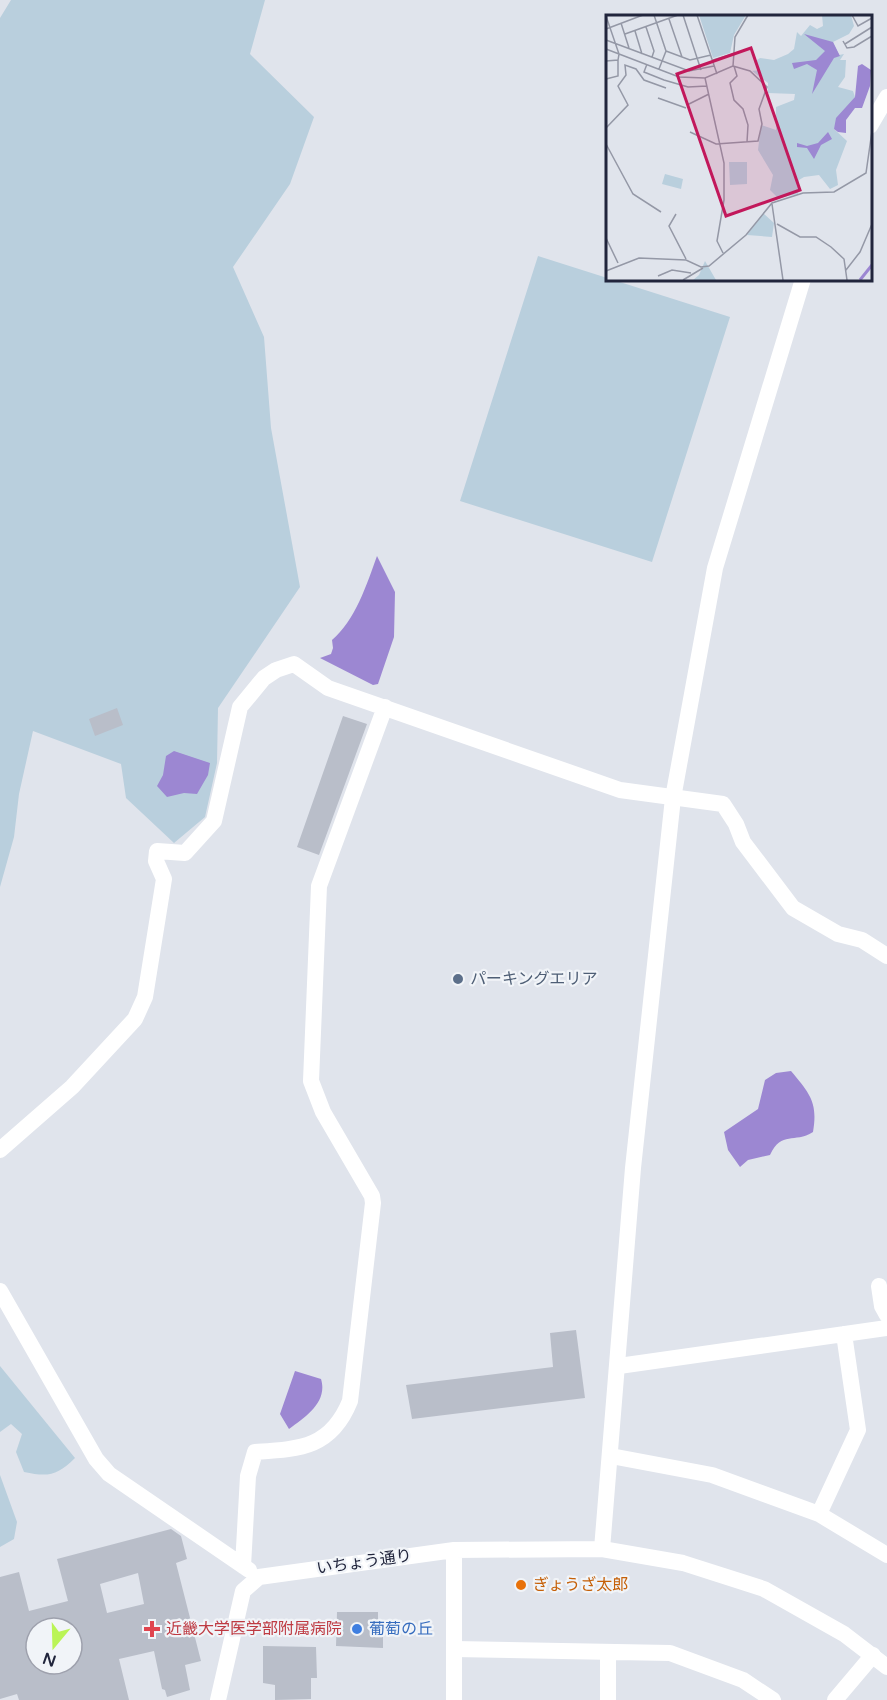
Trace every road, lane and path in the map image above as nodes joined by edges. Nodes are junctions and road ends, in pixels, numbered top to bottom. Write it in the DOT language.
graph roads {
  1 [pos="887,97"];
  2 [pos="872,123"];
  3 [pos="803,280"];
  4 [pos="385,707"];
  5 [pos="673,798"];
  6 [pos="887,956"];
  7 [pos="0,1150"];
  8 [pos="879,1286"];
  9 [pos="0,1291"];
  10 [pos="887,1314"];
  11 [pos="887,1328"];
  12 [pos="844,1334"];
  13 [pos="619,1366"];
  14 [pos="611,1456"];
  15 [pos="819,1514"];
  16 [pos="454,1550"];
  17 [pos="602,1550"];
  18 [pos="887,1555"];
  19 [pos="243,1566"];
  20 [pos="259,1577"];
  21 [pos="454,1649"];
  22 [pos="608,1652"];
  23 [pos="873,1655"];
  24 [pos="887,1667"];
  25 [pos="218,1700"];
  26 [pos="454,1700"];
  27 [pos="608,1700"];
  28 [pos="773,1700"];
  29 [pos="835,1700"];
  1 -- 2 [label="street"];
  3 -- 5 [label="street"];
  4 -- 5 [label="street"];
  4 -- 7 [label="street"];
  4 -- 19 [label="street"];
  5 -- 6 [label="street"];
  5 -- 13 [label="street"];
  8 -- 10 [label="street"];
  9 -- 19 [label="street"];
  11 -- 12 [label="street"];
  12 -- 13 [label="street"];
  12 -- 15 [label="street"];
  13 -- 14 [label="street"];
  14 -- 15 [label="street"];
  14 -- 17 [label="street"];
  15 -- 18 [label="street"];
  16 -- 17 [label="street, いちょう通り"];
  16 -- 20 [label="street, いちょう通り"];
  16 -- 21 [label="street"];
  17 -- 23 [label="street, いちょう通り"];
  19 -- 20 [label="street"];
  20 -- 25 [label="street"];
  21 -- 22 [label="street"];
  21 -- 26 [label="street"];
  22 -- 27 [label="street"];
  22 -- 28 [label="street"];
  23 -- 24 [label="street, いちょう通り"];
  23 -- 29 [label="street"];
}
